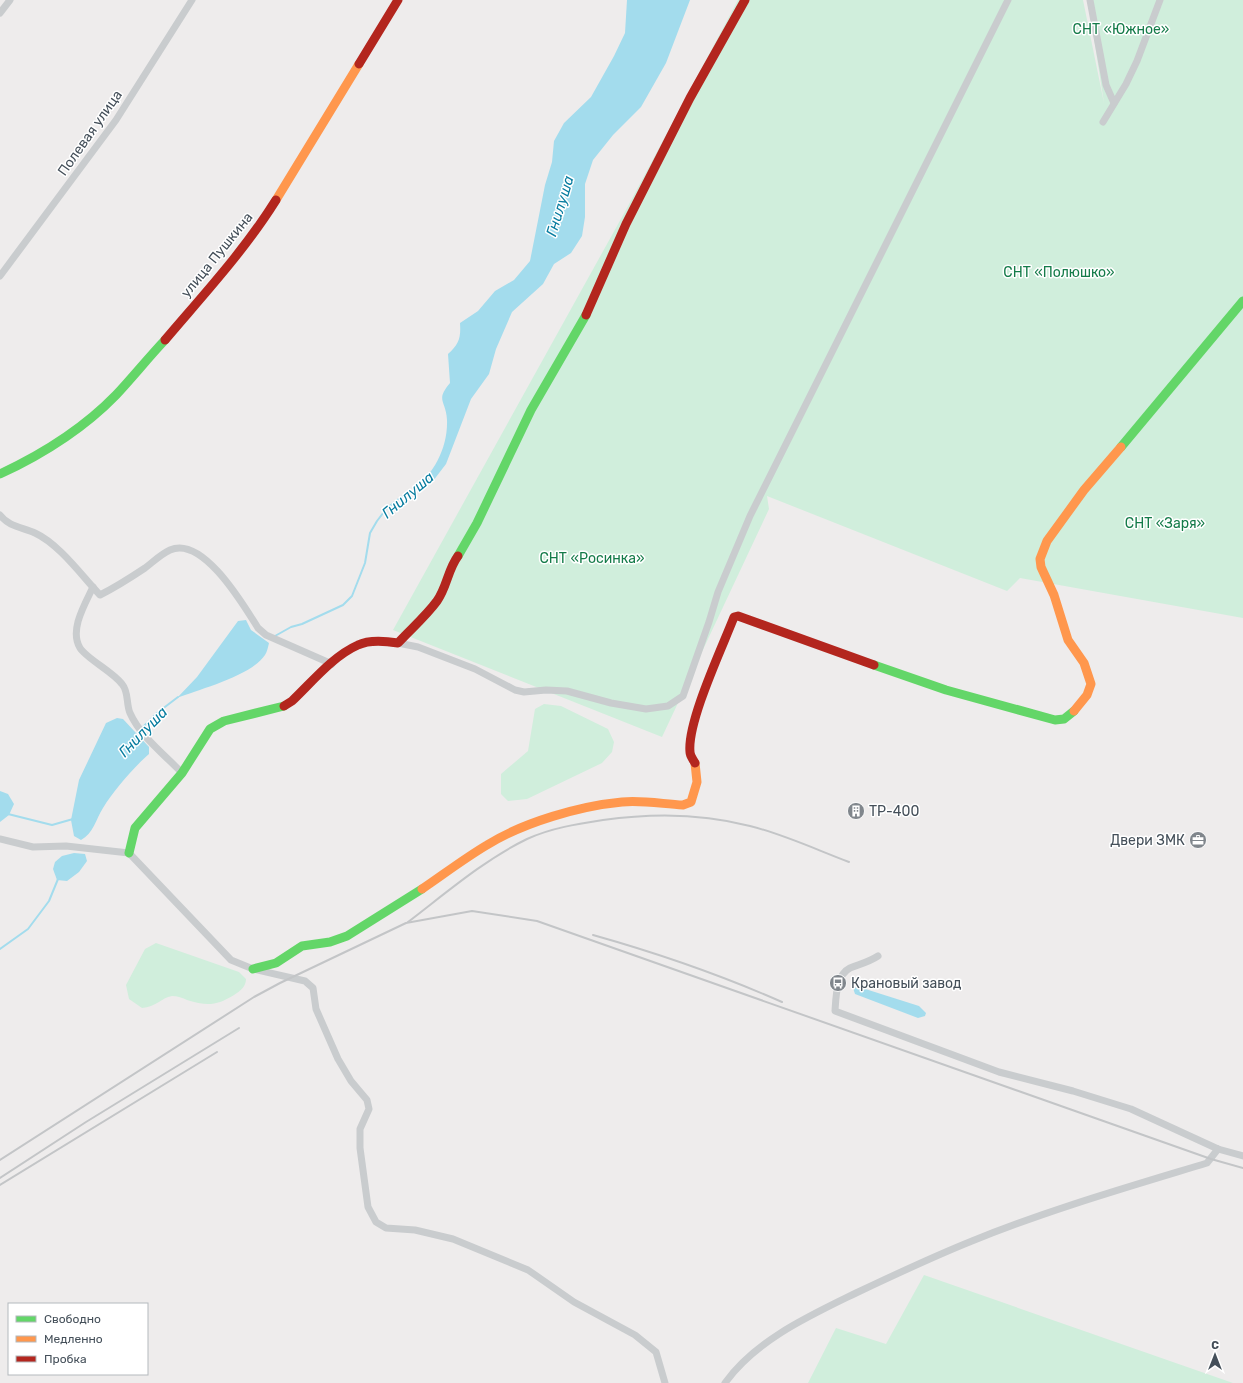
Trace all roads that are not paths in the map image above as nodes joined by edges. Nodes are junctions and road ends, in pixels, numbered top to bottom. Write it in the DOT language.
graph roads {
  1 [pos="10,0"];
  2 [pos="192,0"];
  3 [pos="398,0"];
  4 [pos="746,0"];
  5 [pos="1008,0"];
  6 [pos="1090,0"];
  7 [pos="1160,0"];
  8 [pos="0,13"];
  9 [pos="1114,103"];
  10 [pos="1103,122"];
  11 [pos="0,276"];
  12 [pos="1243,301"];
  13 [pos="0,474"];
  14 [pos="0,514"];
  15 [pos="93,588"];
  16 [pos="398,643"];
  17 [pos="332,664"];
  18 [pos="182,773"];
  19 [pos="0,839"];
  20 [pos="129,853"];
  21 [pos="878,956"];
  22 [pos="253,969"];
  23 [pos="1218,1150"];
  24 [pos="1243,1156"];
  25 [pos="665,1383"];
  26 [pos="725,1383"];
  1 -- 8 [label="street"];
  2 -- 11 [label="street, Полевая улица"];
  3 -- 13 [label="street, улица Пушкина"];
  4 -- 16 [label="street"];
  5 -- 16 [label="street"];
  6 -- 9 [label="street"];
  7 -- 9 [label="street"];
  9 -- 10 [label="street"];
  12 -- 22 [label="street"];
  14 -- 15 [label="street"];
  15 -- 17 [label="street"];
  15 -- 18 [label="street"];
  16 -- 17 [label="street"];
  17 -- 18 [label="street"];
  18 -- 20 [label="street"];
  19 -- 20 [label="street"];
  20 -- 22 [label="street"];
  21 -- 23 [label="street"];
  22 -- 25 [label="street"];
  23 -- 24 [label="street"];
  23 -- 26 [label="street"];
}
